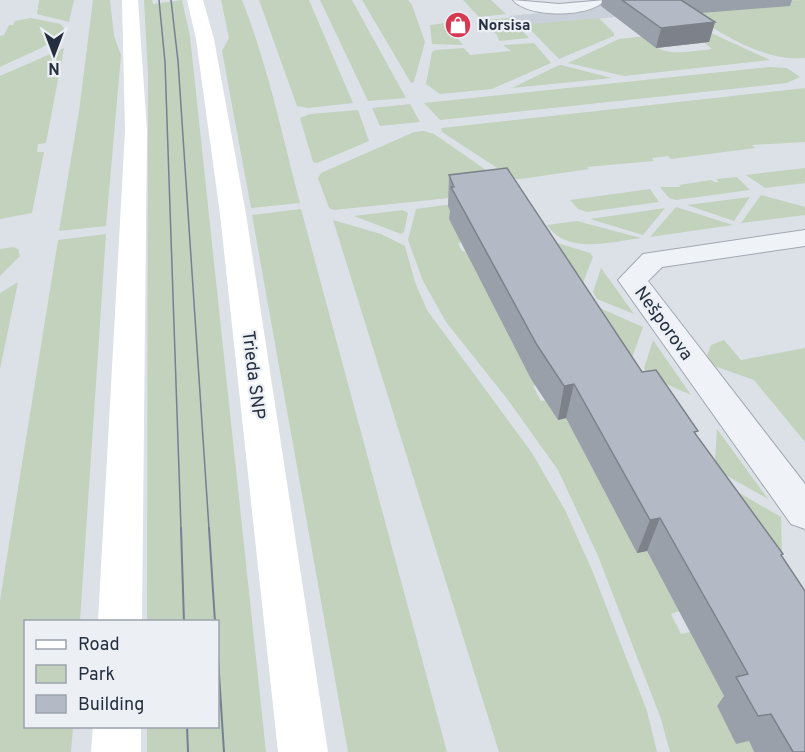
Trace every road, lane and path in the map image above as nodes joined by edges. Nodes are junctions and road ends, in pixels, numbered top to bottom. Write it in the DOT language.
graph roads {
  1 [pos="130,0"];
  2 [pos="195,0"];
  3 [pos="521,0"];
  4 [pos="597,0"];
  5 [pos="805,238"];
  6 [pos="805,513"];
  7 [pos="120,620"];
  8 [pos="117,728"];
  9 [pos="116,752"];
  10 [pos="303,752"];
  1 -- 7 [label="street"];
  2 -- 10 [label="street, Trieda SNP"];
  3 -- 4 [label="street"];
  5 -- 6 [label="street, Nešporova"];
  8 -- 9 [label="street"];
}
